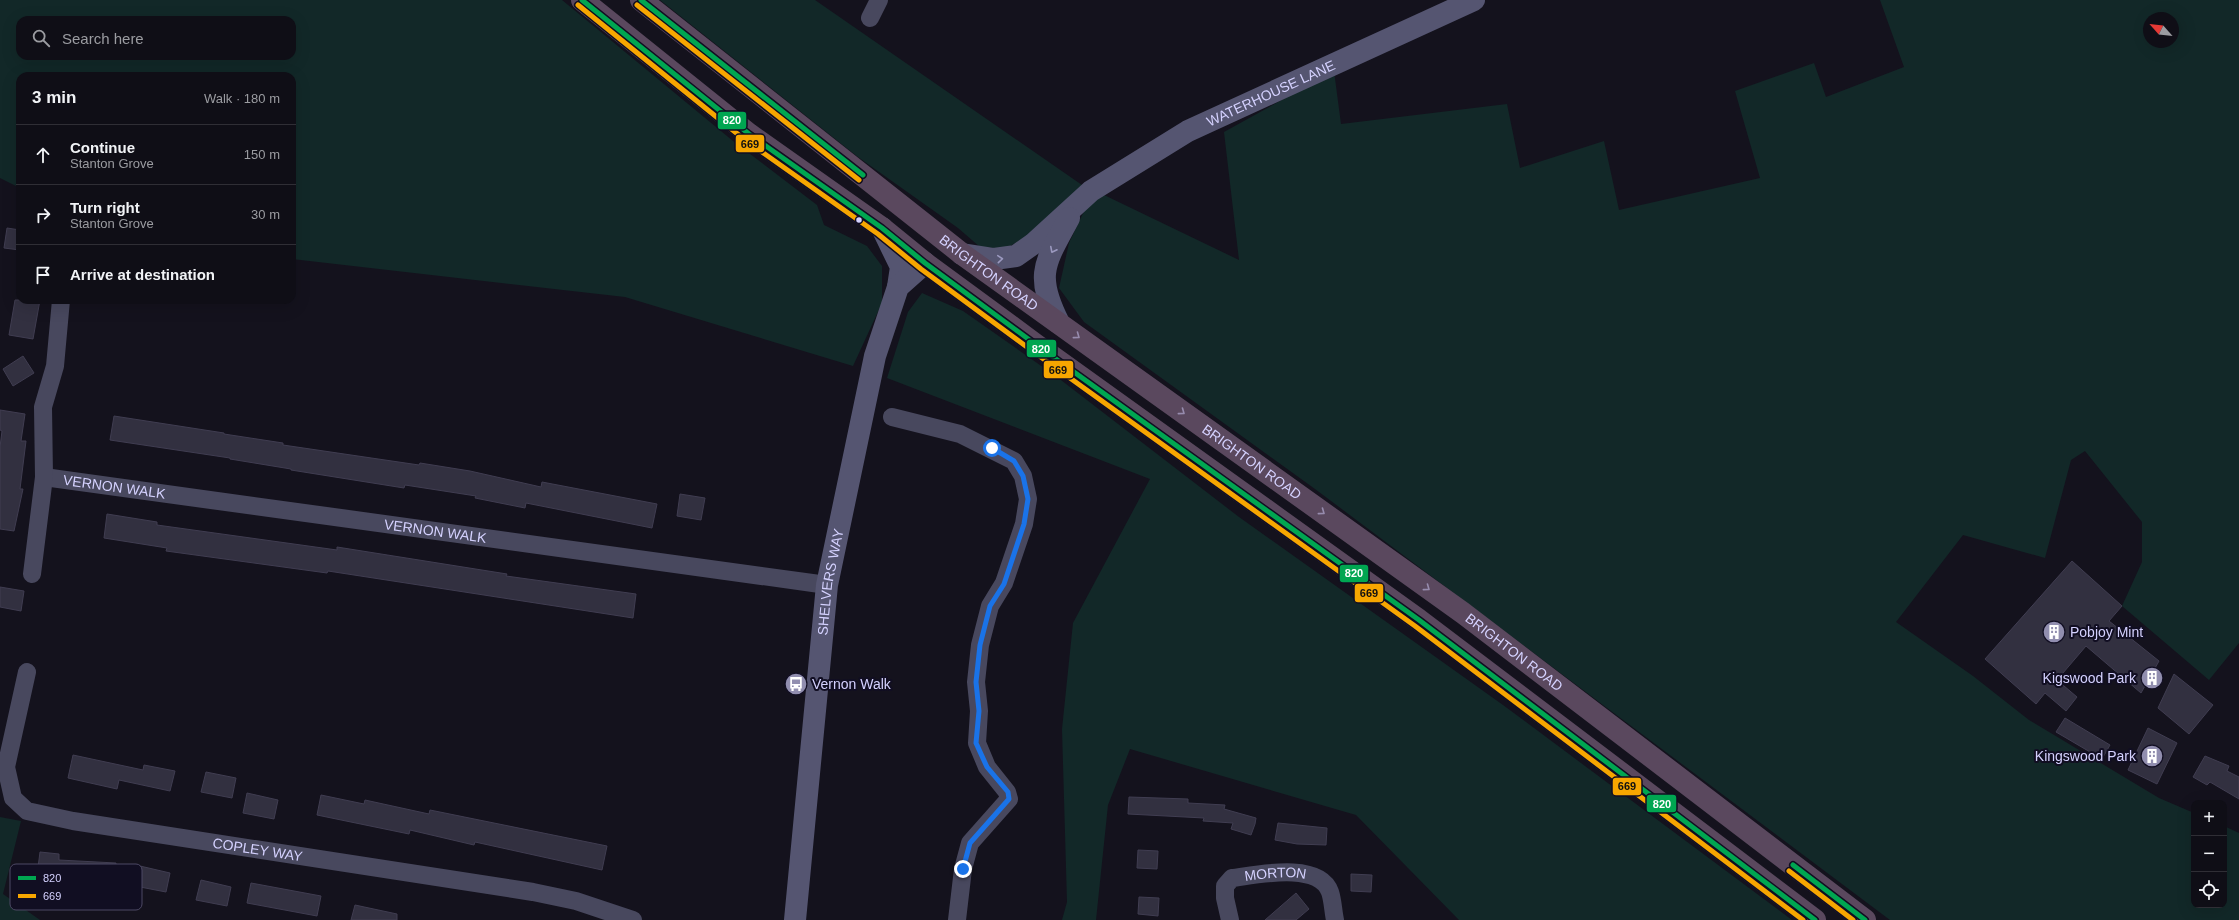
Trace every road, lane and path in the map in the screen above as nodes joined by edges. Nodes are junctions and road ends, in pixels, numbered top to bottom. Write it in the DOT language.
graph roads {
  1 [pos="582,0"];
  2 [pos="641,0"];
  3 [pos="879,0"];
  4 [pos="1474,0"];
  5 [pos="870,18"];
  6 [pos="889,195"];
  7 [pos="1077,202"];
  8 [pos="882,228"];
  9 [pos="962,254"];
  10 [pos="925,263"];
  11 [pos="898,287"];
  12 [pos="61,304"];
  13 [pos="1059,324"];
  14 [pos="892,417"];
  15 [pos="44,477"];
  16 [pos="32,574"];
  17 [pos="827,585"];
  18 [pos="27,672"];
  19 [pos="633,920"];
  20 [pos="795,920"];
  21 [pos="957,920"];
  22 [pos="1230,920"];
  23 [pos="1335,920"];
  24 [pos="1815,920"];
  25 [pos="1864,920"];
  1 -- 8 [label="highway"];
  2 -- 6 [label="highway, BRIGHTON ROAD"];
  3 -- 5 [label="street"];
  4 -- 7 [label="street, WATERHOUSE LANE"];
  6 -- 9 [label="highway, BRIGHTON ROAD"];
  6 -- 10 [label="highway"];
  9 -- 7 [label="street, WATERHOUSE LANE, one-way"];
  7 -- 13 [label="street, WATERHOUSE LANE, one-way"];
  8 -- 10 [label="highway"];
  8 -- 11 [label="street"];
  9 -- 13 [label="highway, BRIGHTON ROAD"];
  10 -- 11 [label="street, SHELVERS WAY"];
  10 -- 24 [label="highway"];
  11 -- 17 [label="street, SHELVERS WAY"];
  12 -- 15 [label="street, VERNON WALK"];
  13 -- 25 [label="highway, BRIGHTON ROAD, one-way"];
  14 -- 21 [label="street"];
  15 -- 16 [label="street, VERNON WALK"];
  15 -- 17 [label="street, VERNON WALK"];
  17 -- 20 [label="street, SHELVERS WAY"];
  18 -- 19 [label="street, COPLEY WAY"];
  22 -- 23 [label="street, MORTON"];
}
